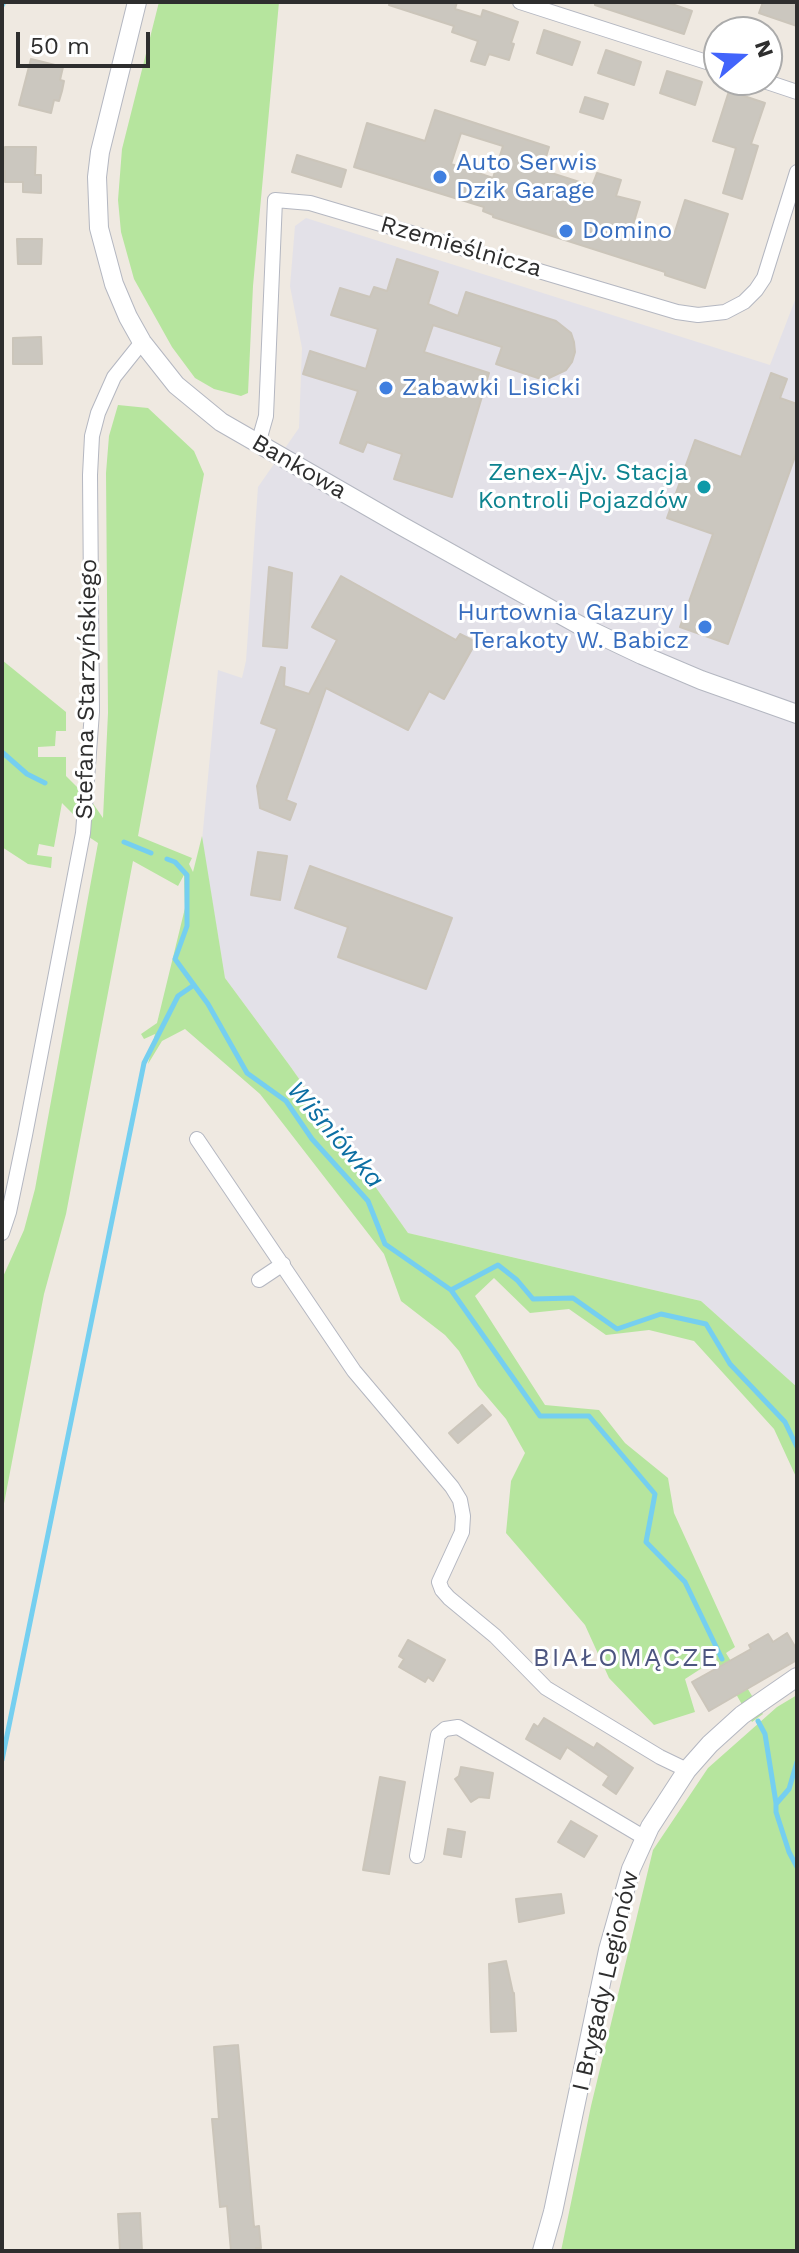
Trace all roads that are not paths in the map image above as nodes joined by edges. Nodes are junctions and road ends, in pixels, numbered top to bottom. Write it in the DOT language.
graph roads {
  1 [pos="137,2"];
  2 [pos="520,2"];
  3 [pos="703,61"];
  4 [pos="797,172"];
  5 [pos="142,342"];
  6 [pos="258,444"];
  7 [pos="797,714"];
  8 [pos="197,1139"];
  9 [pos="5,1212"];
  10 [pos="2,1233"];
  11 [pos="283,1264"];
  12 [pos="259,1280"];
  13 [pos="797,1677"];
  14 [pos="687,1770"];
  15 [pos="645,1838"];
  16 [pos="417,1856"];
  17 [pos="542,2251"];
  1 -- 5 [label="street, Bankowa"];
  2 -- 3 [label="street"];
  4 -- 6 [label="street, Rzemieślnicza"];
  5 -- 6 [label="street, Bankowa"];
  5 -- 9 [label="street, Stefana Starzyńskiego"];
  6 -- 7 [label="street, Bankowa"];
  8 -- 11 [label="street"];
  9 -- 10 [label="street, Stefana Starzyńskiego"];
  11 -- 12 [label="street"];
  11 -- 14 [label="street"];
  13 -- 14 [label="street, I Brygady Legionów"];
  14 -- 15 [label="street, I Brygady Legionów"];
  15 -- 16 [label="street"];
  15 -- 17 [label="street, I Brygady Legionów"];
}
